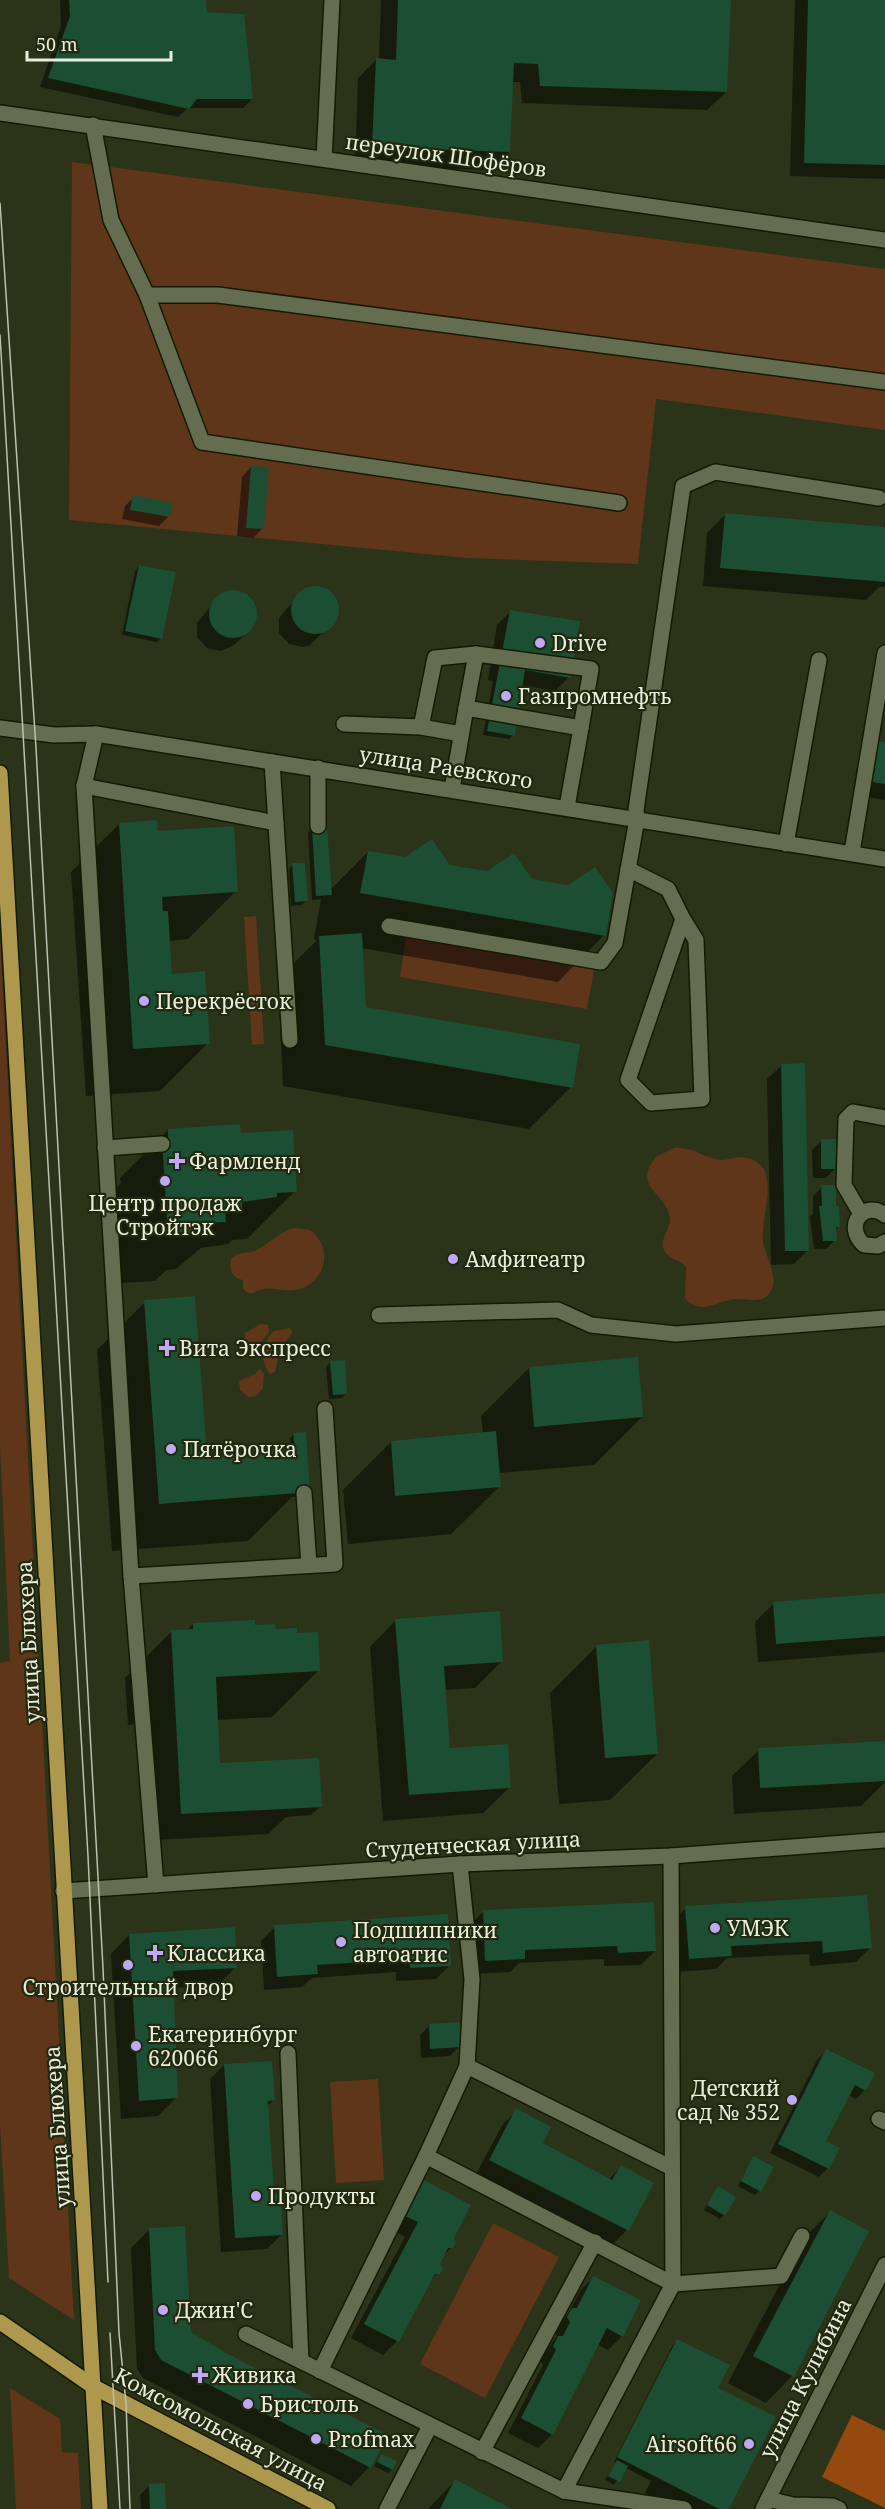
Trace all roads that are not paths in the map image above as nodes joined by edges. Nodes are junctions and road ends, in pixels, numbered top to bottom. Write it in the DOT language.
graph roads {
  1 [pos="332,0"];
  2 [pos="0,113"];
  3 [pos="93,125"];
  4 [pos="324,159"];
  5 [pos="885,240"];
  6 [pos="147,295"];
  7 [pos="885,382"];
  8 [pos="879,498"];
  9 [pos="619,503"];
  10 [pos="885,653"];
  11 [pos="476,654"];
  12 [pos="819,660"];
  13 [pos="882,688"];
  14 [pos="466,708"];
  15 [pos="344,724"];
  16 [pos="421,727"];
  17 [pos="0,728"];
  18 [pos="581,728"];
  19 [pos="96,734"];
  20 [pos="461,734"];
  21 [pos="272,762"];
  22 [pos="318,768"];
  23 [pos="0,773"];
  24 [pos="84,786"];
  25 [pos="452,789"];
  26 [pos="567,807"];
  27 [pos="637,819"];
  28 [pos="276,823"];
  29 [pos="318,826"];
  30 [pos="786,844"];
  31 [pos="852,852"];
  32 [pos="885,859"];
  33 [pos="628,868"];
  34 [pos="683,919"];
  35 [pos="389,926"];
  36 [pos="290,1040"];
  37 [pos="885,1118"];
  38 [pos="162,1144"];
  39 [pos="105,1148"];
  40 [pos="861,1214"];
  41 [pos="885,1215"];
  42 [pos="885,1243"];
  43 [pos="379,1315"];
  44 [pos="885,1318"];
  45 [pos="326,1409"];
  46 [pos="304,1492"];
  47 [pos="309,1565"];
  48 [pos="131,1576"];
  49 [pos="885,1840"];
  50 [pos="671,1856"];
  51 [pos="460,1864"];
  52 [pos="156,1886"];
  53 [pos="63,1891"];
  54 [pos="288,2053"];
  55 [pos="467,2066"];
  56 [pos="426,2156"];
  57 [pos="672,2168"];
  58 [pos="802,2236"];
  59 [pos="595,2242"];
  60 [pos="885,2265"];
  61 [pos="673,2284"];
  62 [pos="0,2322"];
  63 [pos="246,2334"];
  64 [pos="301,2361"];
  65 [pos="320,2371"];
  66 [pos="94,2387"];
  67 [pos="430,2426"];
  68 [pos="482,2452"];
  69 [pos="564,2491"];
  70 [pos="765,2504"];
  71 [pos="100,2509"];
  72 [pos="328,2509"];
  73 [pos="387,2509"];
  74 [pos="684,2509"];
  75 [pos="839,2509"];
  1 -- 4 [label="street"];
  2 -- 3 [label="street, переулок Шофёров"];
  3 -- 4 [label="street, переулок Шофёров"];
  3 -- 6 [label="street"];
  4 -- 5 [label="street, переулок Шофёров"];
  6 -- 7 [label="street"];
  6 -- 9 [label="street"];
  8 -- 27 [label="street"];
  10 -- 13 [label="street"];
  11 -- 14 [label="street"];
  11 -- 16 [label="street"];
  11 -- 18 [label="street"];
  12 -- 30 [label="street"];
  13 -- 31 [label="street"];
  14 -- 18 [label="street"];
  14 -- 20 [label="street"];
  15 -- 16 [label="street"];
  16 -- 20 [label="street"];
  17 -- 19 [label="street, улица Раевского"];
  18 -- 26 [label="street"];
  19 -- 21 [label="street, улица Раевского"];
  19 -- 24 [label="street"];
  20 -- 25 [label="street"];
  21 -- 22 [label="street, улица Раевского"];
  21 -- 28 [label="street"];
  22 -- 25 [label="street, улица Раевского"];
  22 -- 29 [label="street"];
  23 -- 53 [label="main road, улица Блюхера"];
  24 -- 28 [label="street"];
  24 -- 39 [label="street"];
  25 -- 26 [label="street, улица Раевского"];
  26 -- 27 [label="street, улица Раевского"];
  27 -- 30 [label="street, улица Раевского"];
  27 -- 33 [label="street"];
  28 -- 36 [label="street"];
  30 -- 31 [label="street, улица Раевского"];
  31 -- 32 [label="street, улица Раевского"];
  33 -- 34 [label="street"];
  33 -- 35 [label="street"];
  34 -- 34 [label="street"];
  37 -- 40 [label="street"];
  38 -- 39 [label="street"];
  39 -- 48 [label="street"];
  40 -- 41 [label="street"];
  40 -- 42 [label="street"];
  43 -- 44 [label="street"];
  45 -- 47 [label="street"];
  46 -- 47 [label="street"];
  47 -- 48 [label="street"];
  48 -- 52 [label="street"];
  49 -- 50 [label="street, Студенческая улица"];
  50 -- 51 [label="street, Студенческая улица"];
  50 -- 57 [label="street"];
  51 -- 52 [label="street, Студенческая улица"];
  51 -- 55 [label="street"];
  52 -- 53 [label="street, Студенческая улица"];
  53 -- 66 [label="main road, улица Блюхера"];
  54 -- 64 [label="street"];
  55 -- 56 [label="street"];
  55 -- 57 [label="street"];
  56 -- 59 [label="street"];
  56 -- 65 [label="street"];
  57 -- 61 [label="street"];
  58 -- 61 [label="street"];
  59 -- 61 [label="street"];
  59 -- 68 [label="street"];
  60 -- 70 [label="street, улица Кулибина"];
  61 -- 69 [label="street"];
  62 -- 66 [label="main road, Комсомольская улица"];
  63 -- 64 [label="street"];
  64 -- 65 [label="street"];
  65 -- 67 [label="street"];
  66 -- 71 [label="main road, улица Блюхера"];
  66 -- 72 [label="main road, Комсомольская улица"];
  67 -- 68 [label="street"];
  67 -- 73 [label="street"];
  68 -- 69 [label="street"];
  69 -- 74 [label="street"];
  70 -- 75 [label="street"];
}
